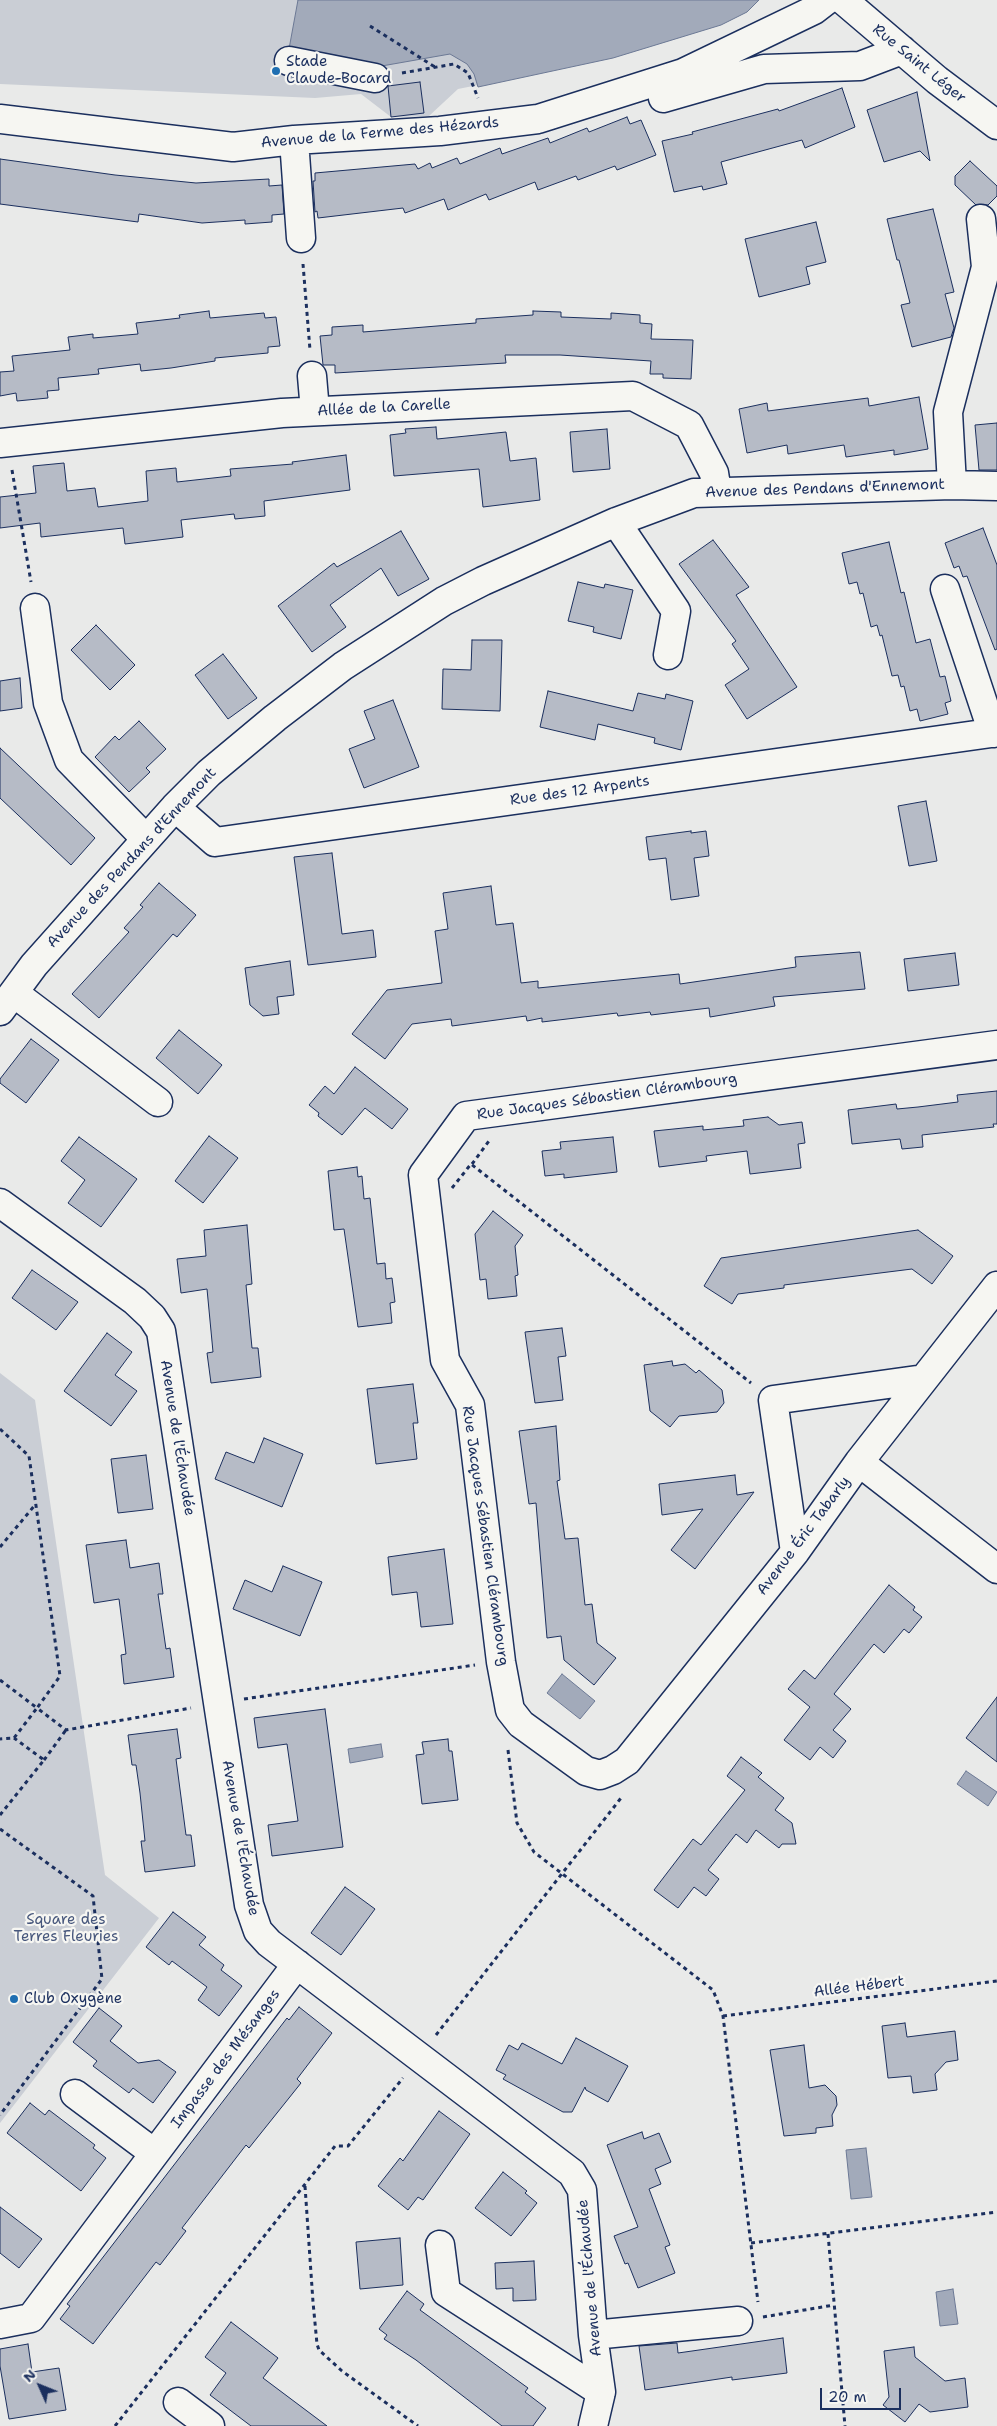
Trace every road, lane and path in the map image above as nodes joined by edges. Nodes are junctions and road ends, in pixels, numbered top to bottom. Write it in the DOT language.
graph roads {
  1 [pos="828,0"];
  2 [pos="843,0"];
  3 [pos="370,26"];
  4 [pos="902,50"];
  5 [pos="289,62"];
  6 [pos="436,67"];
  7 [pos="375,78"];
  8 [pos="473,85"];
  9 [pos="656,100"];
  10 [pos="0,119"];
  11 [pos="997,125"];
  12 [pos="294,140"];
  13 [pos="981,219"];
  14 [pos="301,238"];
  15 [pos="312,376"];
  16 [pos="315,411"];
  17 [pos="4,443"];
  18 [pos="952,485"];
  19 [pos="997,486"];
  20 [pos="717,492"];
  21 [pos="616,522"];
  22 [pos="945,590"];
  23 [pos="35,608"];
  24 [pos="668,655"];
  25 [pos="995,733"];
  26 [pos="175,808"];
  27 [pos="146,839"];
  28 [pos="7,1002"];
  29 [pos="997,1045"];
  30 [pos="158,1102"];
  31 [pos="423,1175"];
  32 [pos="0,1202"];
  33 [pos="997,1286"];
  34 [pos="924,1379"];
  35 [pos="773,1400"];
  36 [pos="0,1429"];
  37 [pos="859,1462"];
  38 [pos="36,1505"];
  39 [pos="0,1547"];
  40 [pos="795,1552"];
  41 [pos="997,1569"];
  42 [pos="501,1662"];
  43 [pos="0,1680"];
  44 [pos="218,1703"];
  45 [pos="37,1708"];
  46 [pos="510,1710"];
  47 [pos="66,1730"];
  48 [pos="14,1738"];
  49 [pos="0,1739"];
  50 [pos="44,1760"];
  51 [pos="607,1772"];
  52 [pos="0,1815"];
  53 [pos="0,1829"];
  54 [pos="562,1874"];
  55 [pos="297,1964"];
  56 [pos="997,1981"];
  57 [pos="723,2016"];
  58 [pos="419,2058"];
  59 [pos="75,2094"];
  60 [pos="0,2115"];
  61 [pos="154,2153"];
  62 [pos="305,2185"];
  63 [pos="997,2212"];
  64 [pos="828,2234"];
  65 [pos="751,2243"];
  66 [pos="440,2245"];
  67 [pos="834,2305"];
  68 [pos="749,2319"];
  69 [pos="0,2324"];
  70 [pos="593,2335"];
  71 [pos="601,2392"];
  72 [pos="178,2402"];
  73 [pos="115,2426"];
  74 [pos="210,2426"];
  75 [pos="418,2426"];
  76 [pos="593,2426"];
  77 [pos="845,2426"];
  1 -- 12 [label="street, Avenue de la Ferme des Hézards"];
  2 -- 4 [label="street, Rue Saint Léger"];
  3 -- 6 [label="path"];
  4 -- 9 [label="street"];
  4 -- 11 [label="street, Rue Saint Léger"];
  5 -- 7 [label="street"];
  6 -- 7 [label="path"];
  6 -- 8 [label="path"];
  10 -- 12 [label="street, Avenue de la Ferme des Hézards"];
  12 -- 14 [label="street"];
  13 -- 18 [label="street"];
  14 -- 15 [label="path"];
  15 -- 16 [label="street"];
  16 -- 17 [label="street, Allée de la Carelle"];
  16 -- 20 [label="street, Allée de la Carelle"];
  17 -- 23 [label="path"];
  18 -- 19 [label="street, Avenue des Pendans d'Ennemont"];
  18 -- 20 [label="street, Avenue des Pendans d'Ennemont"];
  20 -- 21 [label="street, Avenue des Pendans d'Ennemont"];
  21 -- 24 [label="street"];
  21 -- 26 [label="street, Avenue des Pendans d'Ennemont"];
  22 -- 25 [label="street"];
  23 -- 27 [label="street"];
  25 -- 26 [label="street, Rue des 12 Arpents"];
  26 -- 27 [label="street, Avenue des Pendans d'Ennemont"];
  27 -- 28 [label="street, Avenue des Pendans d'Ennemont"];
  28 -- 30 [label="street"];
  29 -- 31 [label="street, Rue Jacques Sébastien Clérambourg"];
  31 -- 35 [label="path"];
  31 -- 42 [label="street, Rue Jacques Sébastien Clérambourg"];
  32 -- 44 [label="street, Avenue de l'Échaudée"];
  33 -- 34 [label="street, Avenue Éric Tabarly"];
  34 -- 35 [label="street"];
  34 -- 37 [label="street, Avenue Éric Tabarly"];
  35 -- 40 [label="street"];
  36 -- 38 [label="path"];
  37 -- 40 [label="street, Avenue Éric Tabarly"];
  37 -- 41 [label="street"];
  38 -- 39 [label="path"];
  38 -- 45 [label="path"];
  40 -- 51 [label="street, Avenue Éric Tabarly"];
  42 -- 44 [label="path"];
  42 -- 46 [label="street, Rue Jacques Sébastien Clérambourg"];
  43 -- 45 [label="path"];
  44 -- 47 [label="path"];
  44 -- 55 [label="street, Avenue de l'Échaudée"];
  45 -- 47 [label="path"];
  45 -- 48 [label="path"];
  46 -- 51 [label="street"];
  46 -- 54 [label="path"];
  47 -- 50 [label="path"];
  48 -- 49 [label="path"];
  48 -- 50 [label="path"];
  50 -- 52 [label="path"];
  51 -- 54 [label="path"];
  53 -- 60 [label="path"];
  54 -- 57 [label="path"];
  54 -- 58 [label="path"];
  55 -- 58 [label="street, Avenue de l'Échaudée"];
  55 -- 61 [label="street, Impasse des Mésanges"];
  56 -- 57 [label="path, Allée Hébert"];
  57 -- 65 [label="path"];
  58 -- 62 [label="path"];
  58 -- 70 [label="street, Avenue de l'Échaudée"];
  59 -- 61 [label="street"];
  61 -- 69 [label="street, Impasse des Mésanges"];
  62 -- 73 [label="path"];
  62 -- 75 [label="path"];
  63 -- 64 [label="path"];
  64 -- 65 [label="path"];
  64 -- 67 [label="path"];
  65 -- 68 [label="path"];
  66 -- 71 [label="street"];
  67 -- 68 [label="path"];
  67 -- 77 [label="path"];
  68 -- 70 [label="street"];
  70 -- 71 [label="street, Avenue de l'Échaudée"];
  71 -- 76 [label="street, Avenue de l'Échaudée"];
  72 -- 74 [label="street"];
}
